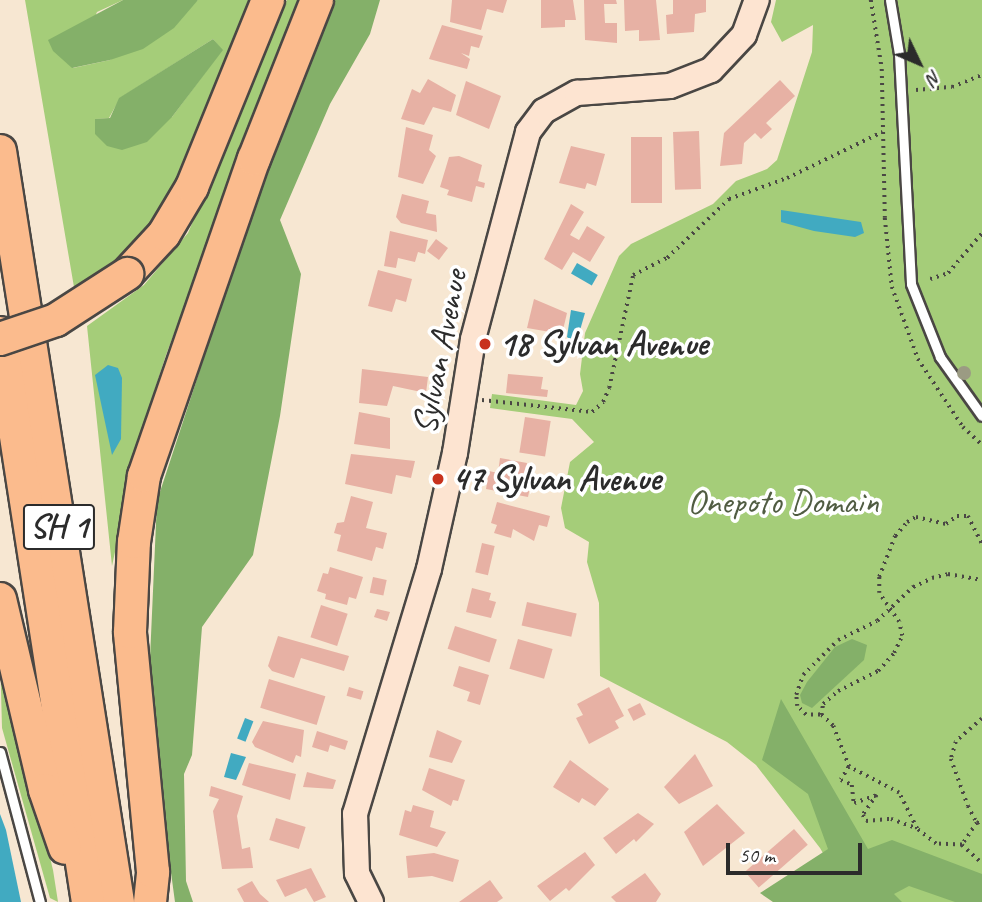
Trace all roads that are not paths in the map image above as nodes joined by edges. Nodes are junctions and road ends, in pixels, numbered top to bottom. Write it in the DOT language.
graph roads {
  1 [pos="268,0"];
  2 [pos="317,0"];
  3 [pos="757,0"];
  4 [pos="890,0"];
  5 [pos="0,151"];
  6 [pos="0,333"];
  7 [pos="0,339"];
  8 [pos="982,416"];
  9 [pos="0,598"];
  10 [pos="0,752"];
  11 [pos="40,902"];
  12 [pos="87,902"];
  13 [pos="118,902"];
  14 [pos="150,902"];
  15 [pos="371,902"];
  1 -- 7 [label="highway, bridge"];
  2 -- 14 [label="highway"];
  3 -- 15 [label="main road, Sylvan Avenue"];
  4 -- 8 [label="lane"];
  5 -- 13 [label="highway, SH 1"];
  6 -- 12 [label="highway, SH 1"];
  9 -- 12 [label="highway"];
  10 -- 11 [label="lane"];
}
